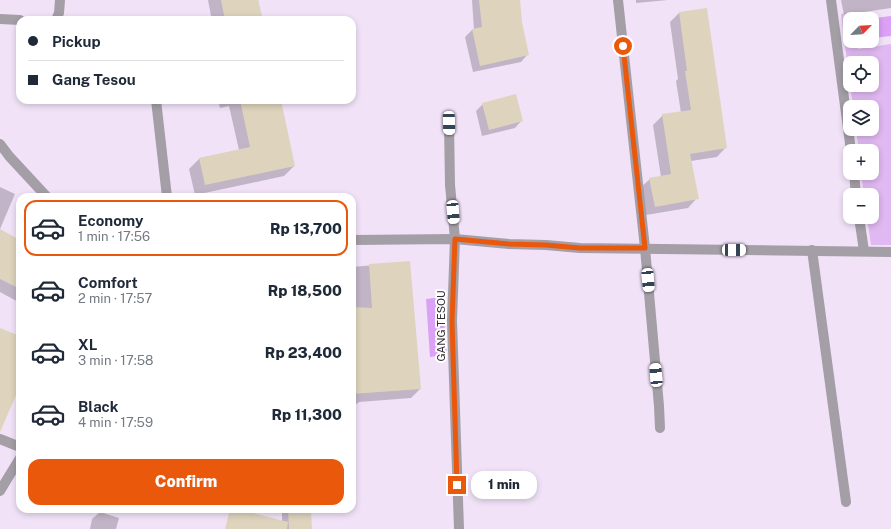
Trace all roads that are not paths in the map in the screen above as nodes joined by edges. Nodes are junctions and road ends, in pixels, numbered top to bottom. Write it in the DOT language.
graph roads {
  1 [pos="60,0"];
  2 [pos="618,0"];
  3 [pos="831,0"];
  4 [pos="58,16"];
  5 [pos="0,18"];
  6 [pos="16,20"];
  7 [pos="156,104"];
  8 [pos="449,123"];
  9 [pos="0,144"];
  10 [pos="850,144"];
  11 [pos="43,193"];
  12 [pos="167,193"];
  13 [pos="860,224"];
  14 [pos="455,239"];
  15 [pos="356,240"];
  16 [pos="645,248"];
  17 [pos="812,250"];
  18 [pos="864,251"];
  19 [pos="891,252"];
  20 [pos="660,428"];
  21 [pos="0,439"];
  22 [pos="16,445"];
  23 [pos="16,465"];
  24 [pos="0,491"];
  25 [pos="846,502"];
  26 [pos="459,529"];
  1 -- 4 [label="street"];
  2 -- 16 [label="street"];
  3 -- 10 [label="street"];
  5 -- 6 [label="street"];
  7 -- 12 [label="street"];
  8 -- 14 [label="street, GANG TESOU"];
  9 -- 11 [label="street"];
  13 -- 18 [label="street"];
  14 -- 15 [label="street"];
  14 -- 16 [label="street"];
  14 -- 26 [label="street, GANG TESOU"];
  16 -- 17 [label="street"];
  16 -- 20 [label="street"];
  17 -- 18 [label="street"];
  17 -- 25 [label="street"];
  18 -- 19 [label="street"];
  21 -- 22 [label="street"];
  23 -- 24 [label="street"];
}
